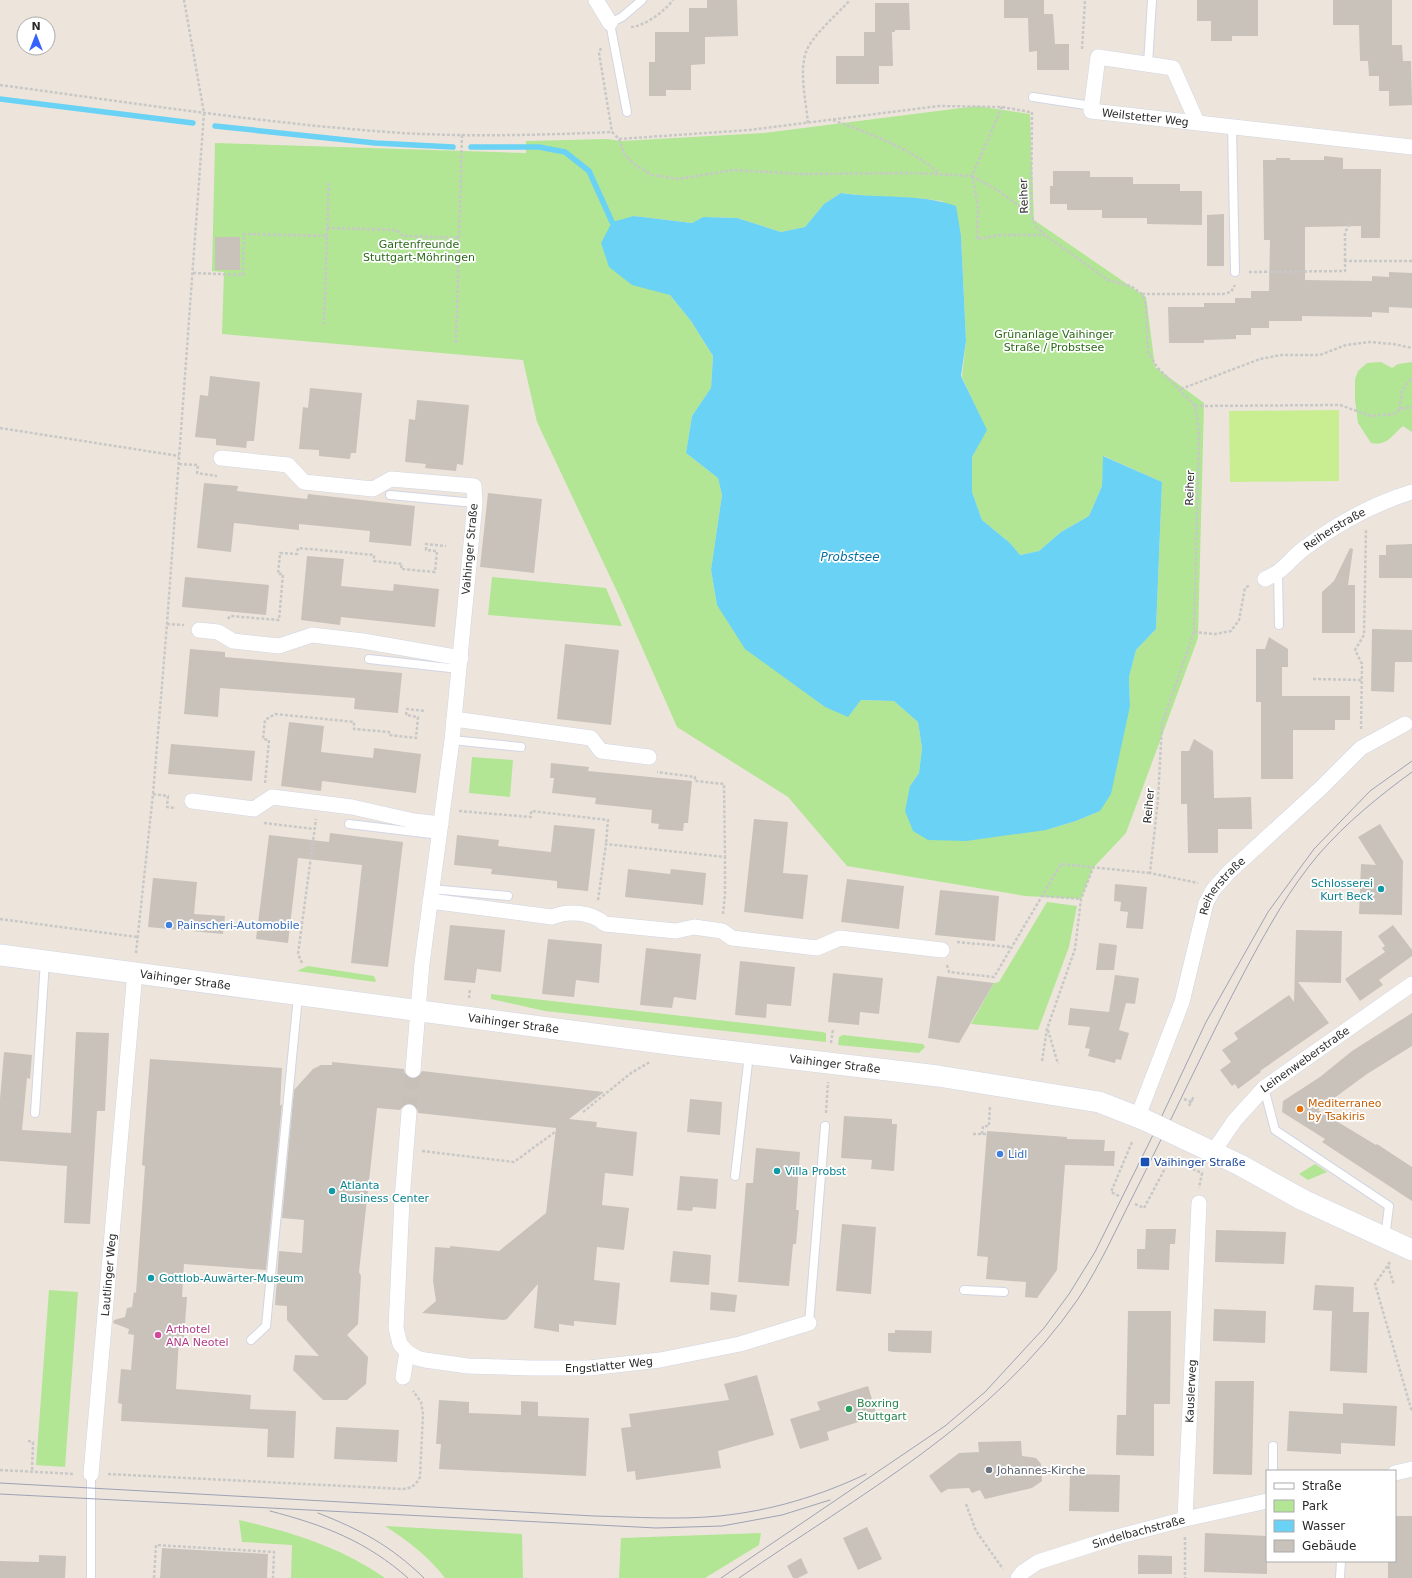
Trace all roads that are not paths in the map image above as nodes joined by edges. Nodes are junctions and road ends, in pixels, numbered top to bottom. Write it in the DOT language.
graph roads {
  1 [pos="596,0"];
  2 [pos="642,0"];
  3 [pos="1152,0"];
  4 [pos="610,23"];
  5 [pos="1148,64"];
  6 [pos="1033,97"];
  7 [pos="1092,106"];
  8 [pos="628,112"];
  9 [pos="1197,122"];
  10 [pos="1232,127"];
  11 [pos="1412,147"];
  12 [pos="1234,272"];
  13 [pos="221,458"];
  14 [pos="1412,492"];
  15 [pos="390,495"];
  16 [pos="475,503"];
  17 [pos="1272,576"];
  18 [pos="1280,625"];
  19 [pos="198,630"];
  20 [pos="369,659"];
  21 [pos="460,664"];
  22 [pos="454,719"];
  23 [pos="1405,724"];
  24 [pos="452,740"];
  25 [pos="521,747"];
  26 [pos="649,757"];
  27 [pos="192,801"];
  28 [pos="349,824"];
  29 [pos="440,830"];
  30 [pos="430,895"];
  31 [pos="508,896"];
  32 [pos="942,950"];
  33 [pos="0,955"];
  34 [pos="46,960"];
  35 [pos="135,972"];
  36 [pos="1412,984"];
  37 [pos="298,995"];
  38 [pos="418,1009"];
  39 [pos="749,1053"];
  40 [pos="413,1070"];
  41 [pos="1264,1088"];
  42 [pos="35,1112"];
  43 [pos="409,1112"];
  44 [pos="1142,1118"];
  45 [pos="826,1126"];
  46 [pos="1213,1152"];
  47 [pos="735,1176"];
  48 [pos="1199,1203"];
  49 [pos="1398,1244"];
  50 [pos="964,1290"];
  51 [pos="1004,1292"];
  52 [pos="809,1323"];
  53 [pos="251,1340"];
  54 [pos="407,1352"];
  55 [pos="403,1377"];
  56 [pos="1273,1446"];
  57 [pos="1412,1469"];
  58 [pos="1273,1470"];
  59 [pos="1396,1473"];
  60 [pos="91,1474"];
  61 [pos="1266,1501"];
  62 [pos="1184,1519"];
  63 [pos="1340,1562"];
  64 [pos="1012,1575"];
  65 [pos="91,1578"];
  66 [pos="1340,1578"];
  1 -- 4 [label="street"];
  2 -- 4 [label="lane"];
  3 -- 5 [label="lane"];
  4 -- 8 [label="lane"];
  5 -- 7 [label="street, Weilstetter Weg"];
  5 -- 9 [label="street, Weilstetter Weg"];
  6 -- 7 [label="lane"];
  7 -- 9 [label="street, Weilstetter Weg"];
  9 -- 10 [label="street, Weilstetter Weg"];
  10 -- 11 [label="street, Weilstetter Weg"];
  10 -- 12 [label="lane"];
  13 -- 16 [label="street, Vaihinger Straße"];
  14 -- 17 [label="street, Reiherstraße"];
  15 -- 16 [label="lane"];
  16 -- 21 [label="street, Vaihinger Straße"];
  17 -- 18 [label="lane"];
  19 -- 21 [label="street"];
  20 -- 21 [label="lane"];
  21 -- 22 [label="street, Vaihinger Straße"];
  22 -- 24 [label="street, Vaihinger Straße"];
  22 -- 26 [label="street"];
  23 -- 44 [label="street, Reiherstraße"];
  24 -- 25 [label="lane"];
  24 -- 29 [label="street, Vaihinger Straße"];
  27 -- 29 [label="street"];
  28 -- 29 [label="lane"];
  29 -- 30 [label="street, Vaihinger Straße"];
  30 -- 31 [label="lane"];
  30 -- 32 [label="street"];
  30 -- 38 [label="street, Vaihinger Straße"];
  33 -- 34 [label="main road, Vaihinger Straße"];
  34 -- 35 [label="main road, Vaihinger Straße"];
  34 -- 42 [label="lane"];
  35 -- 37 [label="main road, Vaihinger Straße"];
  35 -- 60 [label="street, Lautlinger Weg"];
  36 -- 41 [label="street, Leinenweberstraße"];
  37 -- 38 [label="main road, Vaihinger Straße"];
  37 -- 53 [label="lane"];
  38 -- 39 [label="main road, Vaihinger Straße"];
  38 -- 40 [label="street"];
  39 -- 44 [label="main road, Vaihinger Straße"];
  39 -- 47 [label="lane"];
  41 -- 46 [label="street, Leinenweberstraße"];
  41 -- 49 [label="lane"];
  43 -- 54 [label="street"];
  44 -- 46 [label="main road, Vaihinger Straße, bridge"];
  45 -- 52 [label="lane"];
  46 -- 49 [label="main road, Vaihinger Straße"];
  48 -- 62 [label="street, Kauslerweg"];
  50 -- 51 [label="lane"];
  52 -- 54 [label="street, Engstlatter Weg"];
  54 -- 55 [label="street"];
  56 -- 58 [label="lane"];
  57 -- 59 [label="street"];
  60 -- 65 [label="lane, Lautlinger Weg"];
  61 -- 62 [label="street, Sindelbachstraße"];
  62 -- 64 [label="street, Sindelbachstraße"];
  63 -- 66 [label="lane"];
}
